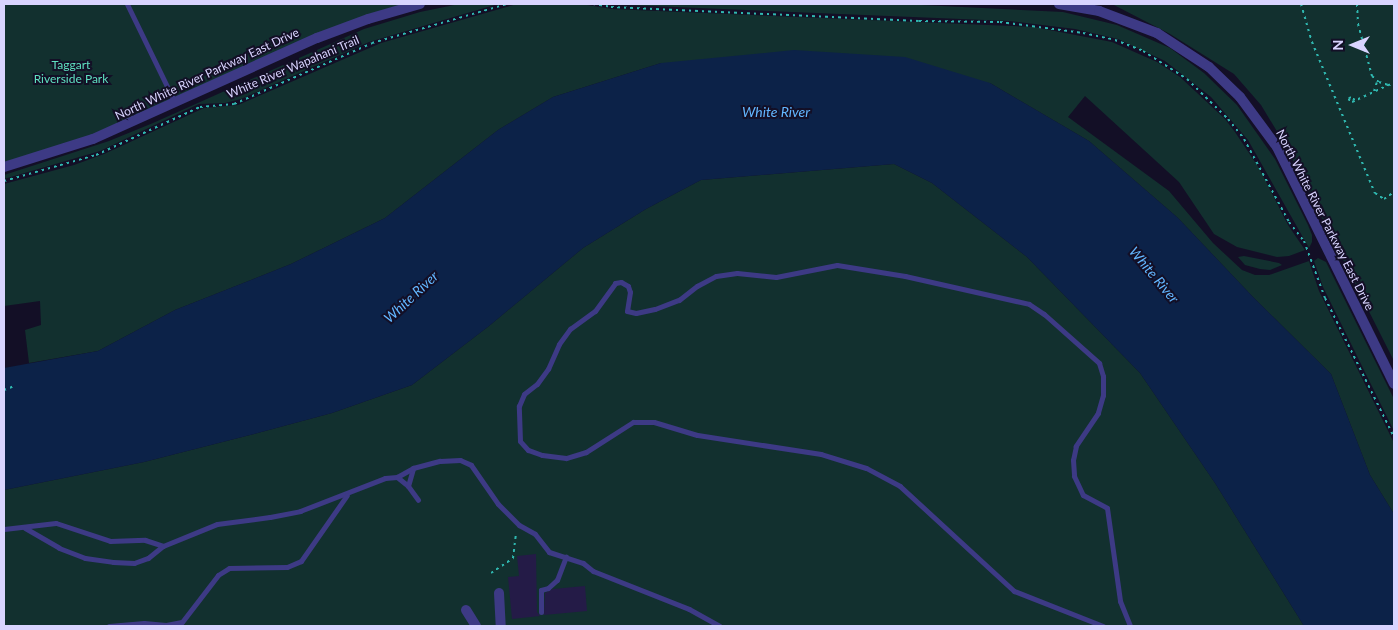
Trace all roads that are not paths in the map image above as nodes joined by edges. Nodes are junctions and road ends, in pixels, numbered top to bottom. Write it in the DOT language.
graph roads {
  1 [pos="127,4"];
  2 [pos="420,4"];
  3 [pos="1059,4"];
  4 [pos="175,103"];
  5 [pos="4,167"];
  6 [pos="1394,384"];
  7 [pos="413,468"];
  8 [pos="397,477"];
  9 [pos="408,486"];
  10 [pos="349,493"];
  11 [pos="418,500"];
  12 [pos="25,528"];
  13 [pos="4,529"];
  14 [pos="163,546"];
  15 [pos="566,557"];
  16 [pos="499,593"];
  17 [pos="466,610"];
  18 [pos="541,612"];
  19 [pos="109,626"];
  20 [pos="476,626"];
  21 [pos="501,626"];
  22 [pos="720,626"];
  23 [pos="1103,626"];
  24 [pos="1130,626"];
  1 -- 4 [label="lane"];
  2 -- 4 [label="street, North White River Parkway East Drive"];
  3 -- 6 [label="street, North White River Parkway East Drive"];
  4 -- 5 [label="street, North White River Parkway East Drive"];
  7 -- 8 [label="lane"];
  7 -- 9 [label="lane"];
  7 -- 15 [label="lane"];
  8 -- 9 [label="lane"];
  8 -- 10 [label="lane"];
  9 -- 11 [label="lane"];
  10 -- 14 [label="lane"];
  10 -- 19 [label="lane"];
  12 -- 13 [label="lane"];
  12 -- 14 [label="lane"];
  12 -- 14 [label="lane"];
  15 -- 18 [label="lane"];
  15 -- 22 [label="lane"];
  16 -- 21 [label="street"];
  17 -- 20 [label="street"];
  23 -- 24 [label="lane"];
}
